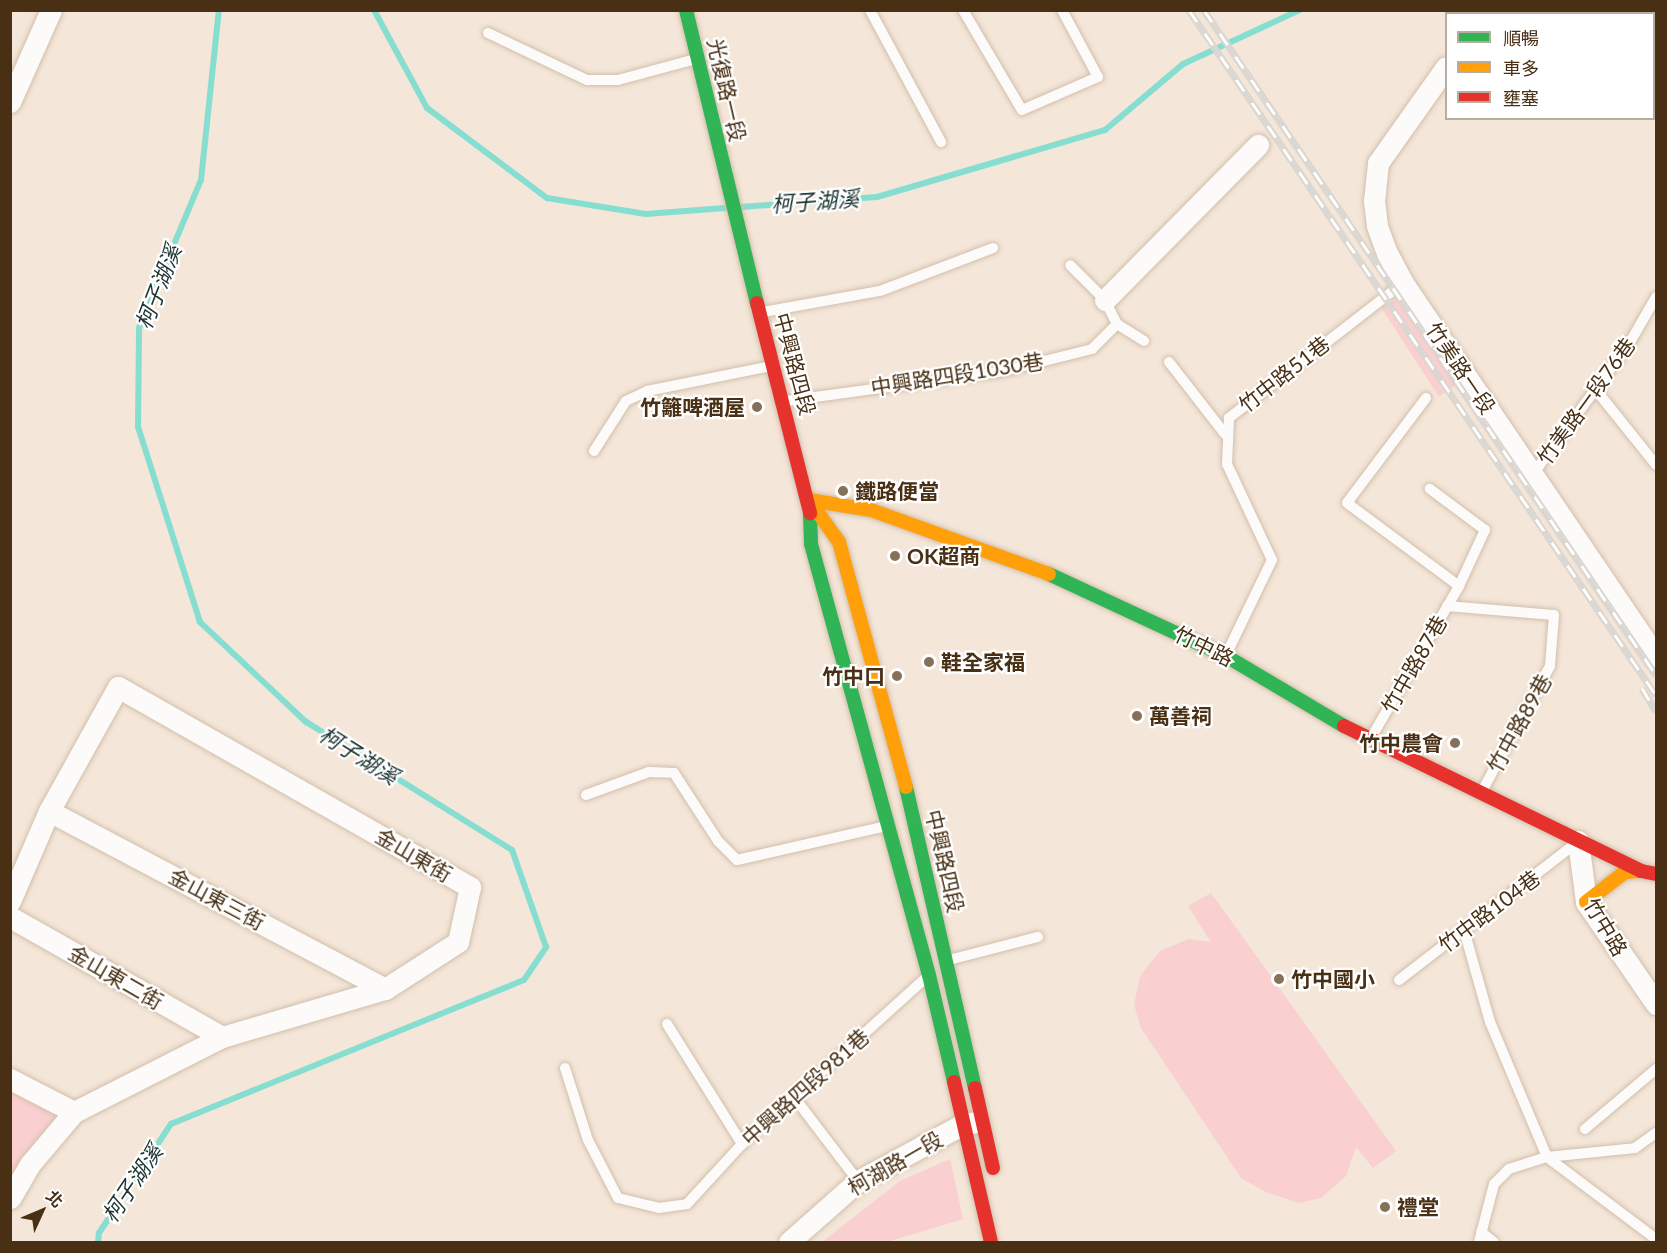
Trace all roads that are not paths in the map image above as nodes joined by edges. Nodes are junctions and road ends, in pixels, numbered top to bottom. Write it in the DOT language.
graph roads {
  1 [pos="51,10"];
  2 [pos="686,10"];
  3 [pos="870,10"];
  4 [pos="963,10"];
  5 [pos="1062,10"];
  6 [pos="488,33"];
  7 [pos="699,58"];
  8 [pos="1445,68"];
  9 [pos="10,102"];
  10 [pos="941,142"];
  11 [pos="1258,146"];
  12 [pos="740,238"];
  13 [pos="993,248"];
  14 [pos="1070,265"];
  15 [pos="1403,283"];
  16 [pos="1656,297"];
  17 [pos="1105,300"];
  18 [pos="759,313"];
  19 [pos="1117,324"];
  20 [pos="1144,341"];
  21 [pos="1169,362"];
  22 [pos="774,366"];
  23 [pos="1596,390"];
  24 [pos="1426,398"];
  25 [pos="783,401"];
  26 [pos="1225,434"];
  27 [pos="594,452"];
  28 [pos="1656,465"];
  29 [pos="1533,474"];
  30 [pos="1430,489"];
  31 [pos="809,500"];
  32 [pos="1459,586"];
  33 [pos="1447,606"];
  34 [pos="1655,650"];
  35 [pos="1226,656"];
  36 [pos="1369,741"];
  37 [pos="1481,794"];
  38 [pos="586,795"];
  39 [pos="894,795"];
  40 [pos="49,811"];
  41 [pos="888,826"];
  42 [pos="1578,841"];
  43 [pos="1641,871"];
  44 [pos="1656,874"];
  45 [pos="10,901"];
  46 [pos="1586,902"];
  47 [pos="10,917"];
  48 [pos="1464,930"];
  49 [pos="1038,937"];
  50 [pos="947,960"];
  51 [pos="928,975"];
  52 [pos="1399,981"];
  53 [pos="385,988"];
  54 [pos="1656,1004"];
  55 [pos="667,1024"];
  56 [pos="222,1037"];
  57 [pos="565,1068"];
  58 [pos="1656,1069"];
  59 [pos="10,1079"];
  60 [pos="794,1096"];
  61 [pos="74,1112"];
  62 [pos="972,1123"];
  63 [pos="1585,1129"];
  64 [pos="1656,1133"];
  65 [pos="742,1144"];
  66 [pos="1547,1157"];
  67 [pos="858,1181"];
  68 [pos="998,1187"];
  69 [pos="10,1198"];
  70 [pos="1480,1237"];
  71 [pos="1656,1239"];
  72 [pos="789,1242"];
  73 [pos="991,1242"];
  74 [pos="1494,1242"];
  1 -- 9 [label="street"];
  2 -- 7 [label="main road, 光復路一段"];
  3 -- 10 [label="lane"];
  4 -- 5 [label="lane"];
  6 -- 7 [label="lane"];
  7 -- 12 [label="main road, 光復路一段"];
  8 -- 15 [label="street, 竹美路一段"];
  11 -- 17 [label="street"];
  12 -- 18 [label="main road, 中興路四段"];
  13 -- 18 [label="lane"];
  14 -- 17 [label="lane"];
  15 -- 26 [label="lane, 竹中路51巷"];
  15 -- 29 [label="street, 竹美路一段"];
  16 -- 23 [label="lane, 竹美路一段76巷"];
  17 -- 19 [label="lane"];
  18 -- 22 [label="main road, 中興路四段"];
  19 -- 20 [label="lane"];
  19 -- 25 [label="lane, 中興路四段1030巷"];
  21 -- 26 [label="lane"];
  22 -- 25 [label="main road, 中興路四段"];
  22 -- 27 [label="lane"];
  23 -- 28 [label="lane"];
  23 -- 29 [label="lane, 竹美路一段76巷"];
  24 -- 32 [label="lane"];
  25 -- 31 [label="main road, 中興路四段"];
  26 -- 35 [label="lane, 竹中路51巷"];
  29 -- 34 [label="street, 竹美路一段"];
  30 -- 32 [label="lane, 竹中路87巷"];
  31 -- 35 [label="main road, 竹中路"];
  31 -- 39 [label="main road, 中興路四段"];
  31 -- 39 [label="main road, 中興路四段"];
  32 -- 33 [label="lane, 竹中路87巷"];
  33 -- 36 [label="lane, 竹中路87巷"];
  33 -- 37 [label="lane, 竹中路89巷"];
  35 -- 36 [label="main road, 竹中路"];
  36 -- 37 [label="main road, 竹中路"];
  37 -- 42 [label="main road, 竹中路"];
  38 -- 41 [label="lane"];
  39 -- 41 [label="main road, 中興路四段"];
  39 -- 50 [label="main road, 中興路四段"];
  40 -- 45 [label="street, 金山東街"];
  40 -- 53 [label="street, 金山東三街"];
  40 -- 53 [label="street, 金山東街"];
  41 -- 51 [label="main road, 中興路四段"];
  42 -- 43 [label="main road, 竹中路"];
  42 -- 46 [label="street, 竹中路"];
  42 -- 48 [label="lane, 竹中路104巷"];
  43 -- 44 [label="main road, 竹中路"];
  43 -- 46 [label="main road"];
  46 -- 54 [label="street, 竹中路"];
  47 -- 56 [label="street, 金山東二街"];
  48 -- 52 [label="lane, 竹中路104巷"];
  48 -- 66 [label="lane"];
  49 -- 50 [label="lane"];
  50 -- 51 [label="lane, 中興路四段981巷"];
  50 -- 62 [label="main road, 中興路四段"];
  51 -- 60 [label="lane, 中興路四段981巷"];
  51 -- 62 [label="main road, 中興路四段"];
  53 -- 56 [label="street, 金山東街"];
  55 -- 65 [label="lane"];
  56 -- 61 [label="street, 金山東街"];
  57 -- 65 [label="lane, 中興路四段981巷"];
  58 -- 63 [label="lane"];
  59 -- 61 [label="street"];
  60 -- 65 [label="lane, 中興路四段981巷"];
  60 -- 67 [label="lane"];
  61 -- 69 [label="street, 金山東街"];
  62 -- 67 [label="street, 柯湖路一段"];
  62 -- 68 [label="main road, 中興路四段"];
  62 -- 73 [label="main road, 中興路四段"];
  64 -- 66 [label="lane"];
  66 -- 70 [label="lane"];
  66 -- 71 [label="lane"];
  67 -- 72 [label="street, 柯湖路一段"];
  70 -- 74 [label="lane"];
}
